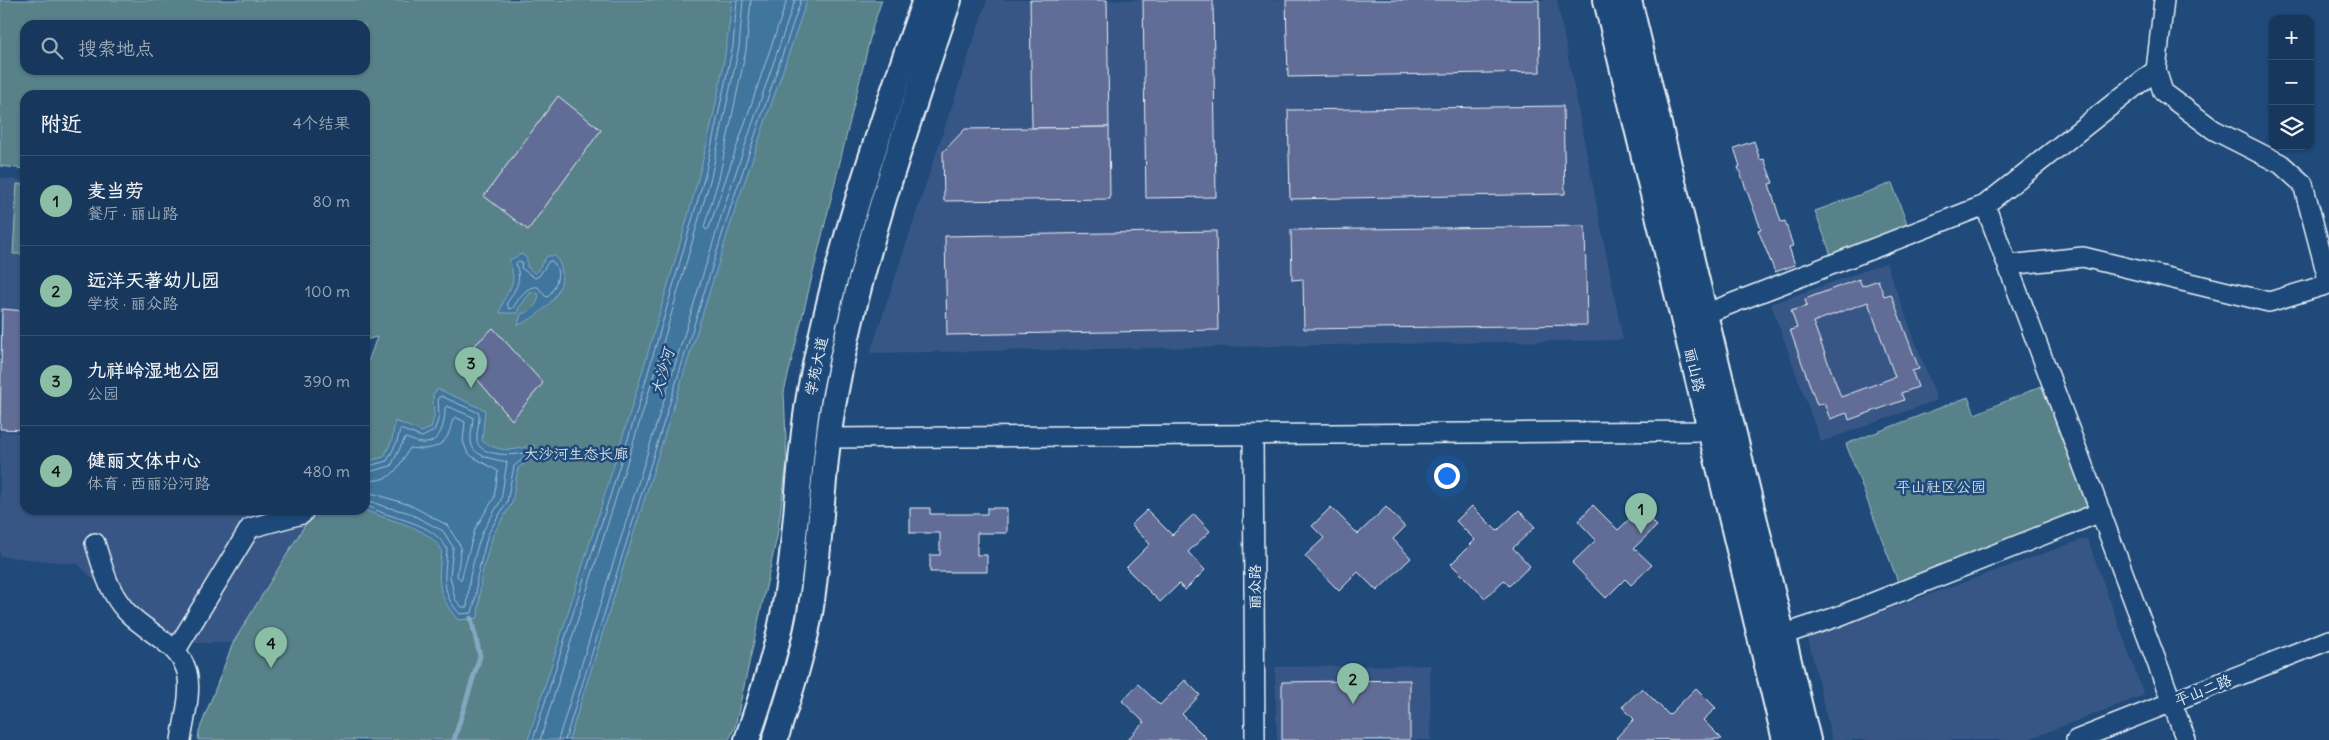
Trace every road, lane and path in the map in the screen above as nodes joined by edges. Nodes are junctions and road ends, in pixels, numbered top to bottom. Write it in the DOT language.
graph roads {
  1 [pos="925,0"];
  2 [pos="949,0"];
  3 [pos="1606,0"];
  4 [pos="1629,0"];
  5 [pos="2164,0"];
  6 [pos="2156,70"];
  7 [pos="1985,206"];
  8 [pos="2008,266"];
  9 [pos="2329,284"];
  10 [pos="1694,318"];
  11 [pos="1710,432"];
  12 [pos="1253,435"];
  13 [pos="828,438"];
  14 [pos="2100,512"];
  15 [pos="298,515"];
  16 [pos="95,543"];
  17 [pos="1782,635"];
  18 [pos="2329,640"];
  19 [pos="176,650"];
  20 [pos="2172,702"];
  21 [pos="181,740"];
  22 [pos="748,740"];
  23 [pos="775,740"];
  24 [pos="1255,740"];
  25 [pos="1785,740"];
  26 [pos="1808,740"];
  27 [pos="2076,740"];
  28 [pos="2186,740"];
  1 -- 22 [label="street, 学苑大道"];
  2 -- 13 [label="street, 学苑大道"];
  3 -- 10 [label="street, 丽山路"];
  4 -- 10 [label="street, 丽山路"];
  5 -- 6 [label="street"];
  6 -- 7 [label="street"];
  6 -- 9 [label="street"];
  7 -- 8 [label="street"];
  7 -- 10 [label="street"];
  8 -- 9 [label="street"];
  8 -- 14 [label="street"];
  10 -- 11 [label="street, 丽山路"];
  10 -- 17 [label="street, 丽山路"];
  11 -- 12 [label="street"];
  11 -- 25 [label="street, 丽山路"];
  12 -- 13 [label="street"];
  12 -- 24 [label="street, 丽众路"];
  13 -- 23 [label="street, 学苑大道"];
  14 -- 17 [label="street"];
  14 -- 20 [label="street"];
  15 -- 19 [label="street"];
  16 -- 19 [label="street"];
  17 -- 26 [label="street, 丽山路"];
  18 -- 20 [label="street, 平山二路"];
  19 -- 21 [label="street"];
  20 -- 27 [label="street, 平山二路"];
  20 -- 28 [label="street"];
}
